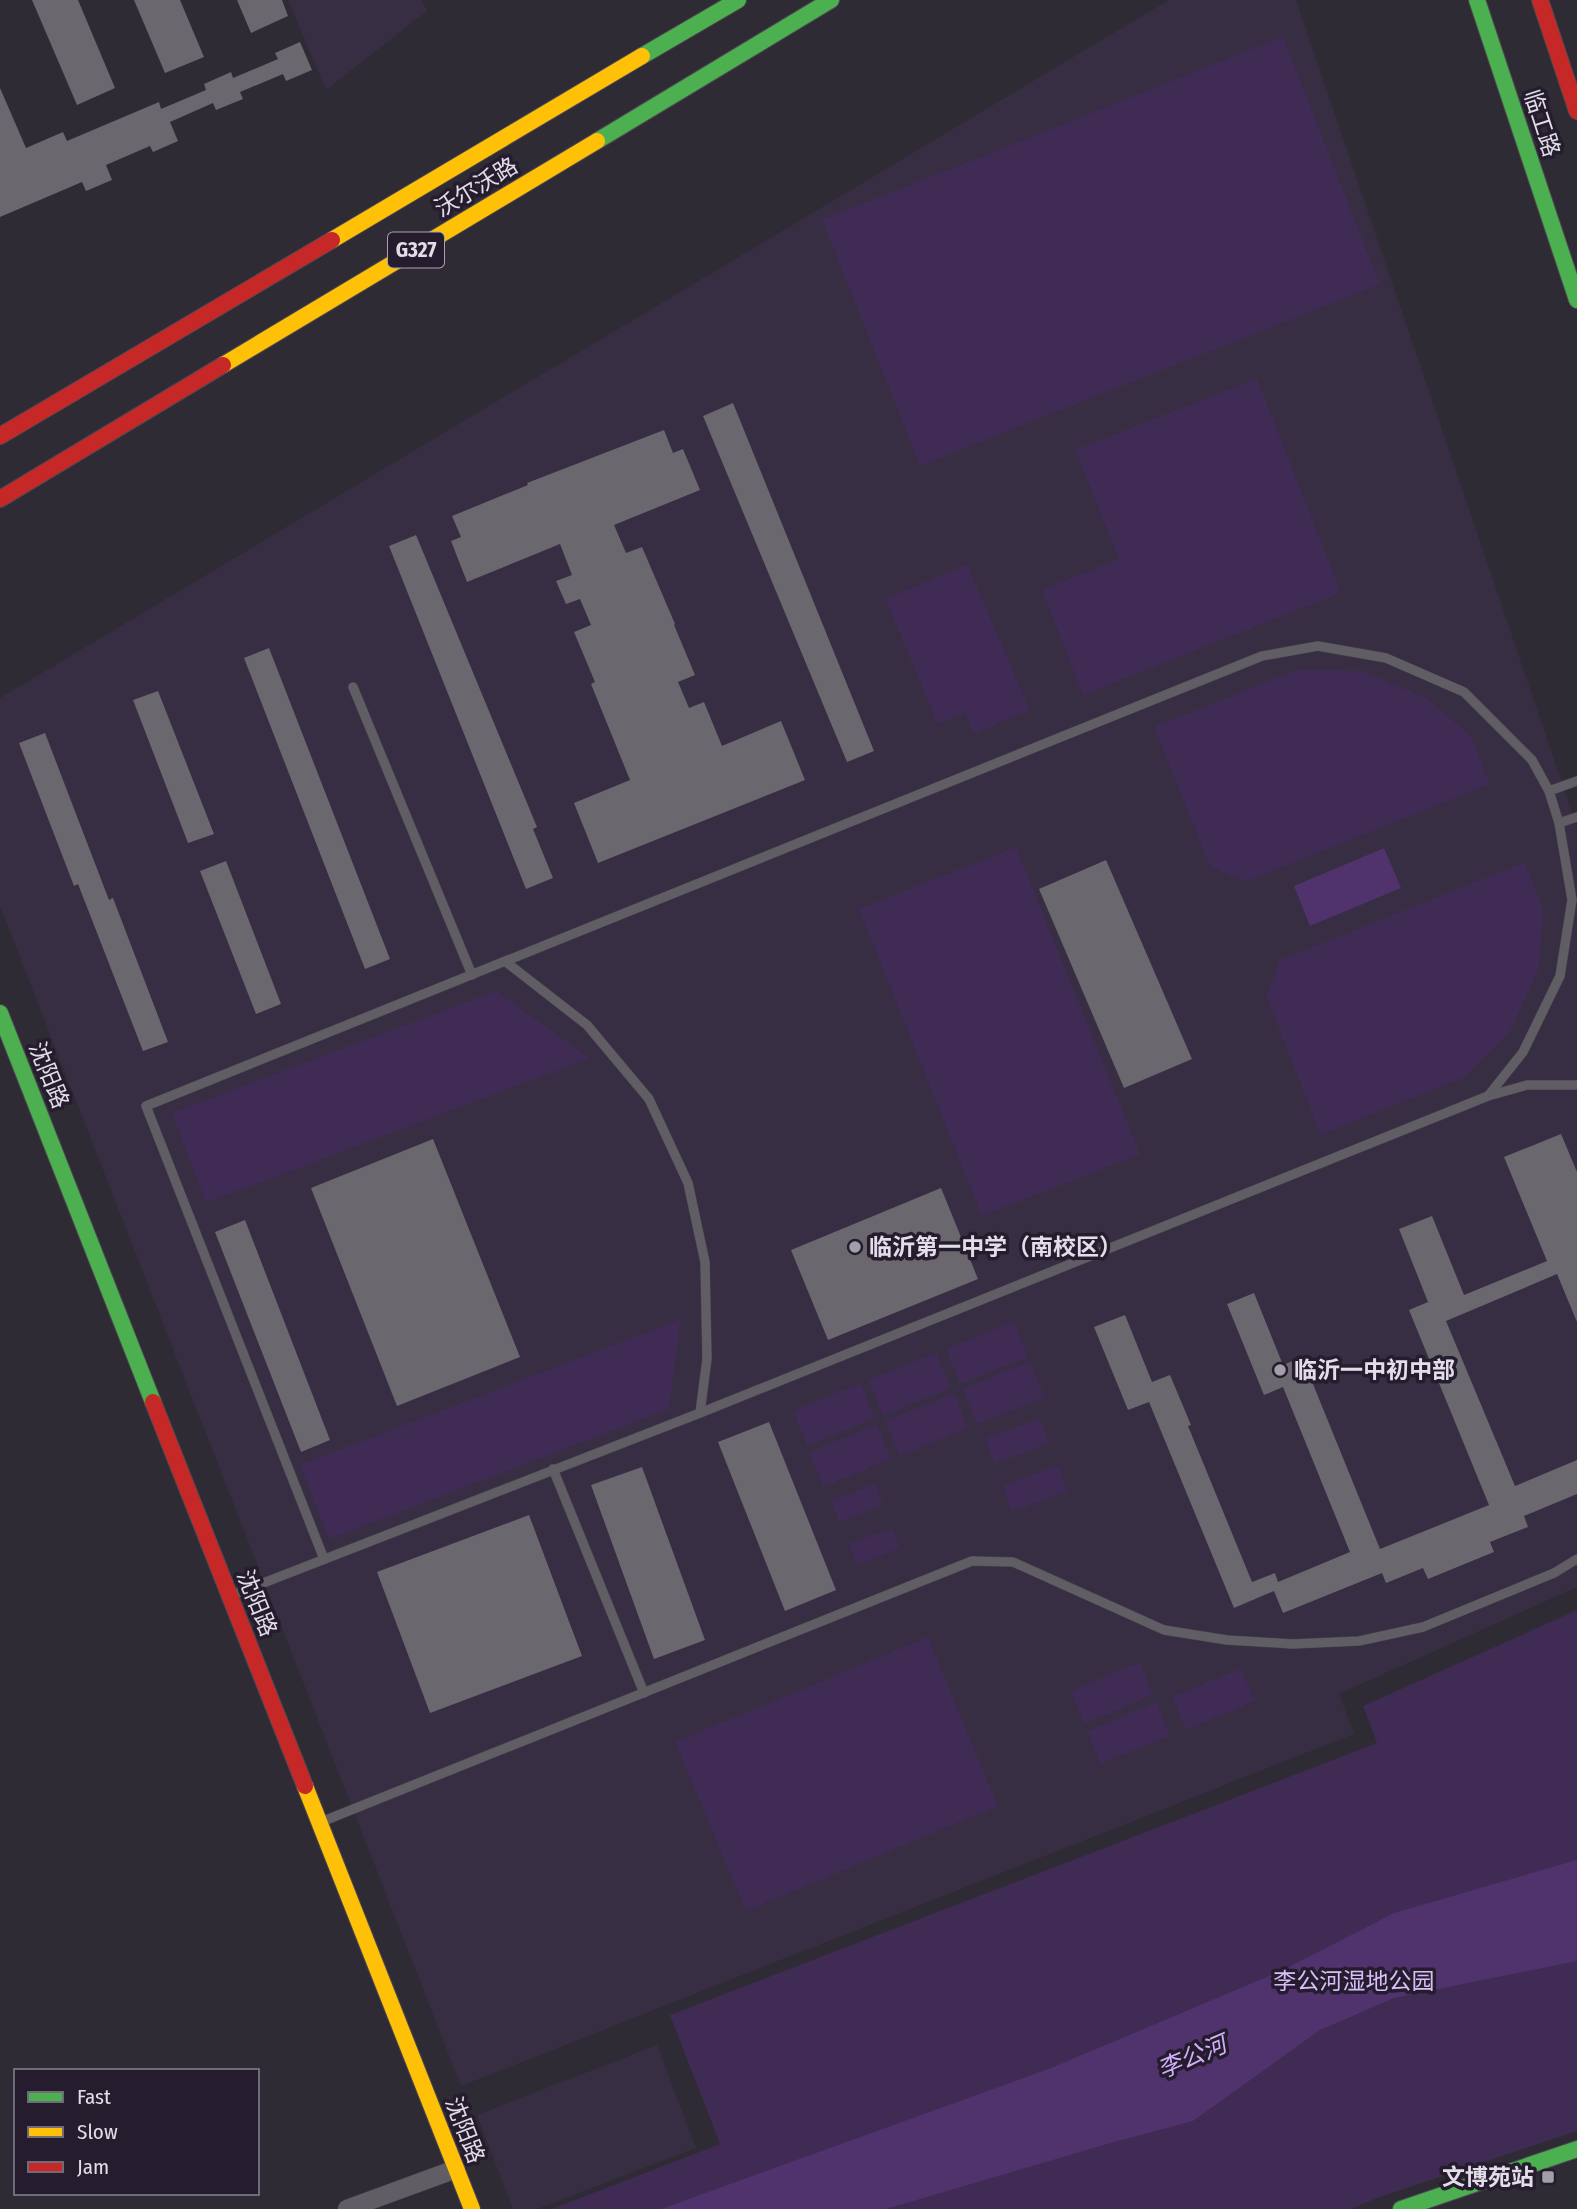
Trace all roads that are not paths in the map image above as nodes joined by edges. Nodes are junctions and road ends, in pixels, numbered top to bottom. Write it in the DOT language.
graph roads {
  1 [pos="738,0"];
  2 [pos="831,0"];
  3 [pos="1477,0"];
  4 [pos="1540,0"];
  5 [pos="1577,111"];
  6 [pos="1577,300"];
  7 [pos="0,436"];
  8 [pos="0,499"];
  9 [pos="354,687"];
  10 [pos="1577,781"];
  11 [pos="1549,790"];
  12 [pos="1577,817"];
  13 [pos="1559,823"];
  14 [pos="506,961"];
  15 [pos="472,975"];
  16 [pos="0,1013"];
  17 [pos="1577,1084"];
  18 [pos="1488,1096"];
  19 [pos="700,1413"];
  20 [pos="554,1469"];
  21 [pos="324,1559"];
  22 [pos="1577,1559"];
  23 [pos="230,1596"];
  24 [pos="644,1693"];
  25 [pos="319,1823"];
  26 [pos="1577,2149"];
  27 [pos="456,2169"];
  28 [pos="347,2209"];
  29 [pos="471,2209"];
  30 [pos="1401,2209"];
  1 -- 7 [label="main road, 沃尔沃路 / G327"];
  2 -- 8 [label="main road, 沃尔沃路 / G327"];
  3 -- 6 [label="main road, 临工路"];
  4 -- 5 [label="main road, 临工路"];
  9 -- 15 [label="lane"];
  10 -- 11 [label="lane"];
  11 -- 13 [label="lane"];
  11 -- 14 [label="lane"];
  12 -- 13 [label="lane"];
  13 -- 18 [label="lane"];
  14 -- 15 [label="lane"];
  14 -- 19 [label="lane"];
  15 -- 21 [label="lane"];
  16 -- 23 [label="main road, 沈阳路"];
  17 -- 18 [label="lane"];
  18 -- 19 [label="lane"];
  19 -- 20 [label="lane"];
  20 -- 21 [label="lane"];
  20 -- 24 [label="lane"];
  21 -- 23 [label="lane"];
  22 -- 24 [label="lane"];
  23 -- 25 [label="main road, 沈阳路"];
  24 -- 25 [label="lane"];
  25 -- 27 [label="main road, 沈阳路"];
  26 -- 30 [label="main road"];
  27 -- 28 [label="street"];
  27 -- 29 [label="main road, 沈阳路"];
}
